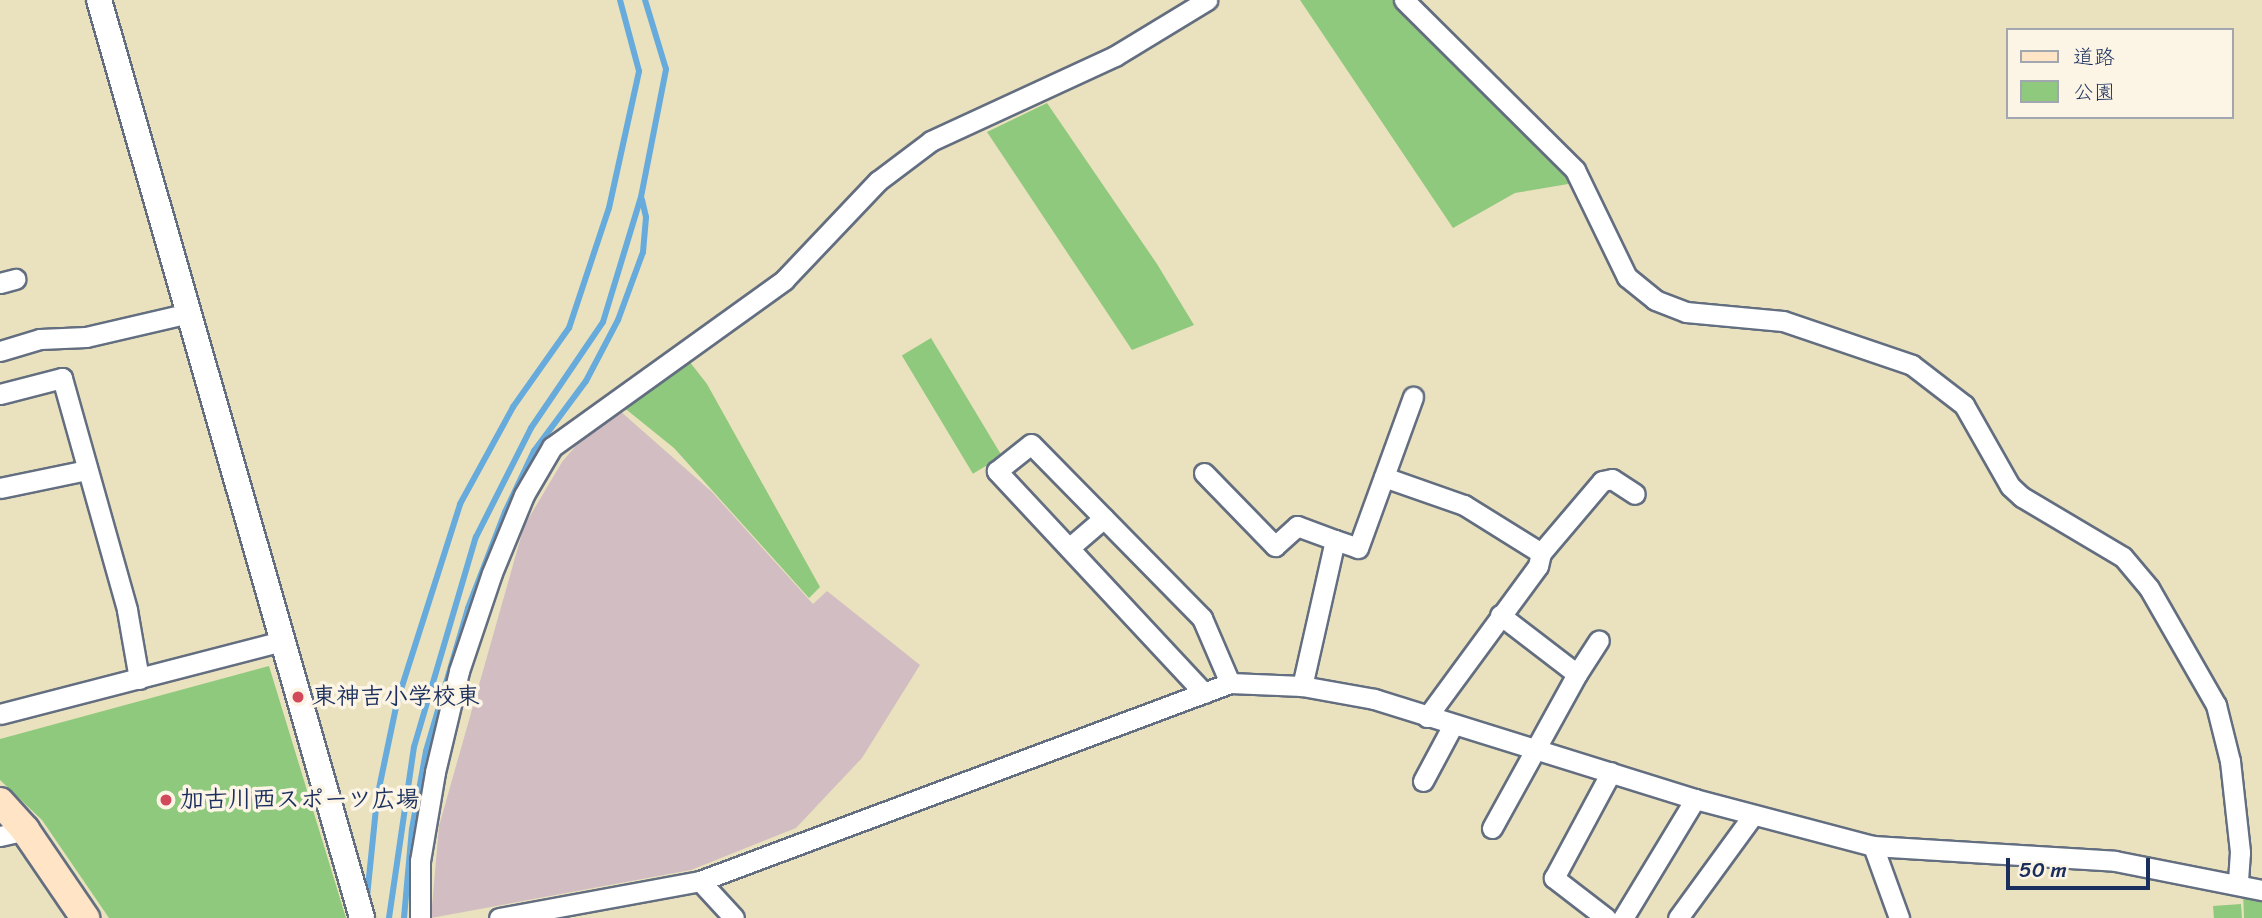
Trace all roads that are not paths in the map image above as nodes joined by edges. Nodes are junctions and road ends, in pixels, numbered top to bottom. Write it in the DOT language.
graph roads {
  1 [pos="99,0"];
  2 [pos="1207,0"];
  3 [pos="1404,0"];
  4 [pos="188,313"];
  5 [pos="0,351"];
  6 [pos="0,394"];
  7 [pos="1413,397"];
  8 [pos="87,470"];
  9 [pos="1204,473"];
  10 [pos="1384,477"];
  11 [pos="0,488"];
  12 [pos="1636,494"];
  13 [pos="1104,517"];
  14 [pos="1335,540"];
  15 [pos="1069,548"];
  16 [pos="1541,553"];
  17 [pos="1500,615"];
  18 [pos="1598,640"];
  19 [pos="282,641"];
  20 [pos="1577,674"];
  21 [pos="139,679"];
  22 [pos="1230,683"];
  23 [pos="1302,686"];
  24 [pos="1203,693"];
  25 [pos="0,714"];
  26 [pos="1427,717"];
  27 [pos="1452,725"];
  28 [pos="1533,748"];
  29 [pos="1611,772"];
  30 [pos="1423,781"];
  31 [pos="1695,799"];
  32 [pos="0,803"];
  33 [pos="1753,815"];
  34 [pos="1492,828"];
  35 [pos="12,833"];
  36 [pos="1873,846"];
  37 [pos="700,881"];
  38 [pos="2238,884"];
  39 [pos="2262,890"];
  40 [pos="85,918"];
  41 [pos="362,918"];
  42 [pos="421,918"];
  43 [pos="499,918"];
  44 [pos="734,918"];
  45 [pos="1606,918"];
  46 [pos="1623,918"];
  47 [pos="1678,918"];
  48 [pos="1899,918"];
  1 -- 4 [label="street"];
  2 -- 42 [label="street"];
  3 -- 38 [label="street"];
  4 -- 5 [label="street"];
  4 -- 19 [label="street"];
  6 -- 8 [label="street"];
  7 -- 10 [label="street"];
  8 -- 11 [label="street"];
  8 -- 21 [label="street"];
  9 -- 14 [label="street"];
  10 -- 14 [label="street"];
  10 -- 16 [label="street"];
  12 -- 16 [label="street"];
  13 -- 15 [label="street"];
  13 -- 15 [label="street"];
  13 -- 22 [label="street"];
  14 -- 23 [label="street"];
  15 -- 24 [label="street"];
  16 -- 17 [label="street"];
  17 -- 20 [label="street"];
  17 -- 26 [label="street"];
  18 -- 20 [label="street"];
  19 -- 21 [label="street"];
  19 -- 41 [label="street"];
  20 -- 28 [label="street"];
  21 -- 25 [label="street"];
  22 -- 23 [label="street"];
  22 -- 24 [label="street"];
  23 -- 26 [label="street"];
  24 -- 37 [label="street"];
  26 -- 27 [label="street"];
  27 -- 28 [label="street"];
  27 -- 30 [label="street"];
  28 -- 29 [label="street"];
  28 -- 34 [label="street"];
  29 -- 31 [label="street"];
  29 -- 45 [label="street"];
  31 -- 33 [label="street"];
  31 -- 46 [label="street"];
  32 -- 35 [label="main road"];
  33 -- 36 [label="street"];
  33 -- 47 [label="street"];
  35 -- 40 [label="main road"];
  36 -- 38 [label="street"];
  36 -- 48 [label="street"];
  37 -- 43 [label="street"];
  37 -- 44 [label="street"];
  38 -- 39 [label="street"];
}
